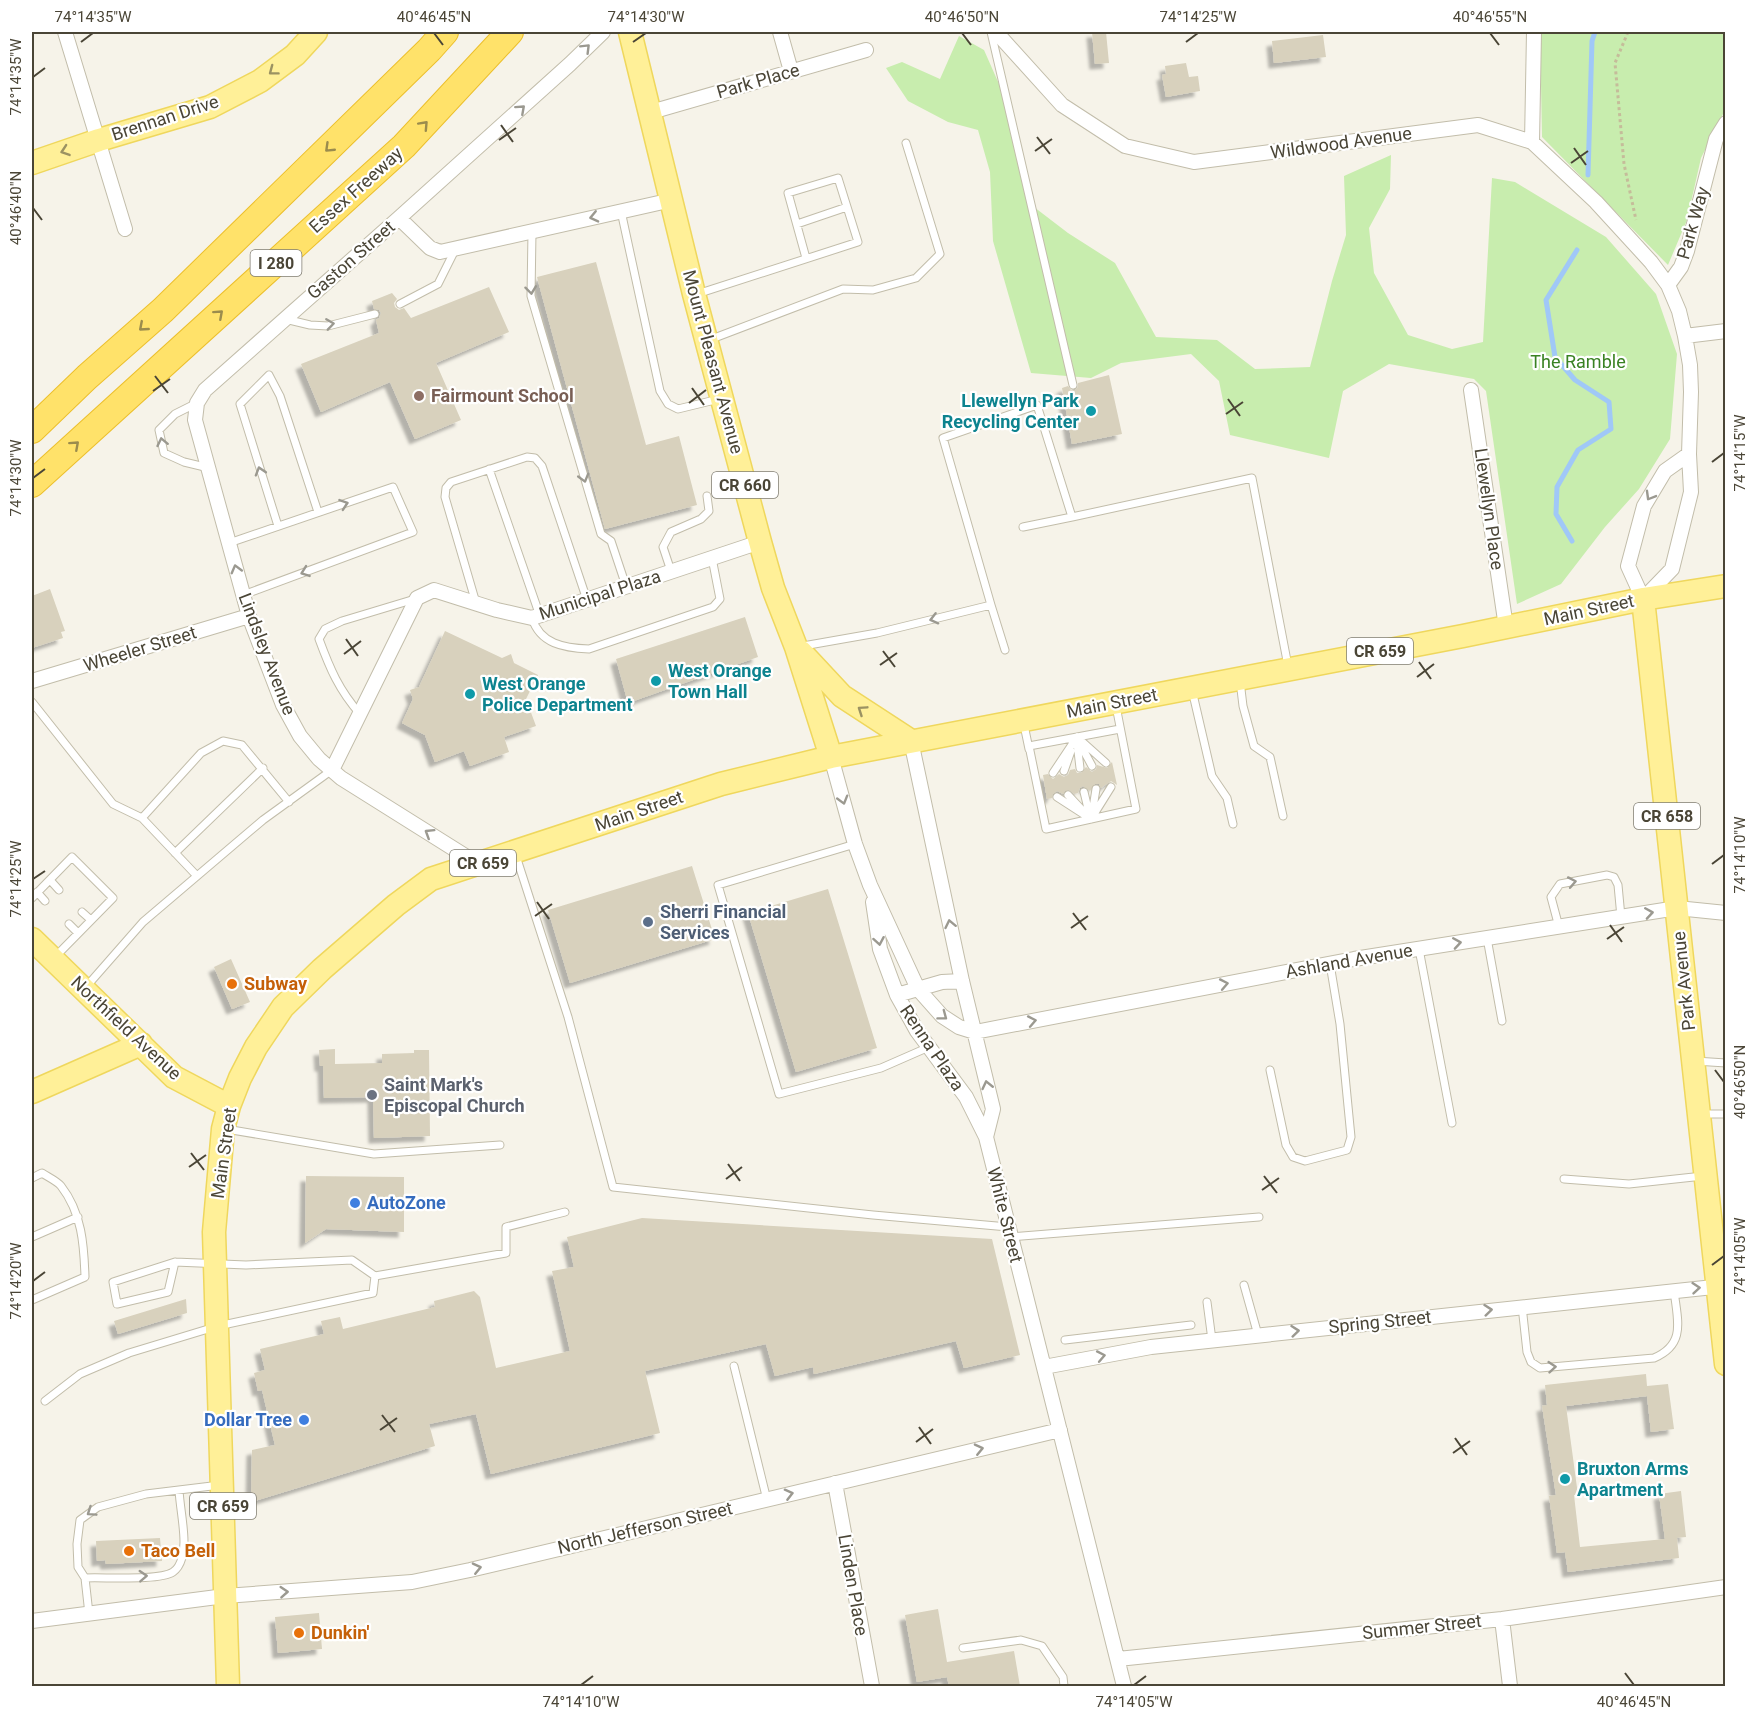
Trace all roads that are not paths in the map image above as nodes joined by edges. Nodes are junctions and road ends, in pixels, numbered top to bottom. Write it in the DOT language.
graph roads {
  1 [pos="64,32"];
  2 [pos="316,32"];
  3 [pos="445,32"];
  4 [pos="510,32"];
  5 [pos="603,32"];
  6 [pos="630,32"];
  7 [pos="780,32"];
  8 [pos="994,32"];
  9 [pos="1534,32"];
  10 [pos="866,50"];
  11 [pos="791,71"];
  12 [pos="651,112"];
  13 [pos="1725,123"];
  14 [pos="99,140"];
  15 [pos="1532,142"];
  16 [pos="906,143"];
  17 [pos="32,163"];
  18 [pos="672,200"];
  19 [pos="847,207"];
  20 [pos="621,211"];
  21 [pos="399,218"];
  22 [pos="797,224"];
  23 [pos="125,229"];
  24 [pos="532,232"];
  25 [pos="455,250"];
  26 [pos="806,258"];
  27 [pos="1668,285"];
  28 [pos="694,294"];
  29 [pos="400,304"];
  30 [pos="375,314"];
  31 [pos="285,319"];
  32 [pos="1725,331"];
  33 [pos="1685,336"];
  34 [pos="707,341"];
  35 [pos="1073,385"];
  36 [pos="1471,390"];
  37 [pos="722,398"];
  38 [pos="196,402"];
  39 [pos="32,430"];
  40 [pos="1689,454"];
  41 [pos="209,468"];
  42 [pos="489,469"];
  43 [pos="32,484"];
  44 [pos="707,496"];
  45 [pos="318,512"];
  46 [pos="1072,517"];
  47 [pos="278,526"];
  48 [pos="1023,527"];
  49 [pos="760,542"];
  50 [pos="229,543"];
  51 [pos="712,558"];
  52 [pos="671,571"];
  53 [pos="626,586"];
  54 [pos="1725,586"];
  55 [pos="243,595"];
  56 [pos="417,598"];
  57 [pos="1643,599"];
  58 [pos="587,600"];
  59 [pos="476,603"];
  60 [pos="991,606"];
  61 [pos="249,616"];
  62 [pos="536,617"];
  63 [pos="1506,627"];
  64 [pos="796,647"];
  65 [pos="1005,650"];
  66 [pos="1289,669"];
  67 [pos="1239,678"];
  68 [pos="32,681"];
  69 [pos="1192,687"];
  70 [pos="32,702"];
  71 [pos="1115,702"];
  72 [pos="360,714"];
  73 [pos="1023,720"];
  74 [pos="1120,729"];
  75 [pos="1077,737"];
  76 [pos="911,741"];
  77 [pos="1030,750"];
  78 [pos="831,756"];
  79 [pos="1106,763"];
  80 [pos="1092,766"];
  81 [pos="263,768"];
  82 [pos="1080,768"];
  83 [pos="332,770"];
  84 [pos="1064,771"];
  85 [pos="1053,773"];
  86 [pos="1111,787"];
  87 [pos="1096,789"];
  88 [pos="1084,792"];
  89 [pos="1068,795"];
  90 [pos="1057,797"];
  91 [pos="289,802"];
  92 [pos="1283,816"];
  93 [pos="142,818"];
  94 [pos="1091,819"];
  95 [pos="1233,824"];
  96 [pos="855,844"];
  97 [pos="175,853"];
  98 [pos="515,853"];
  99 [pos="478,864"];
  100 [pos="197,876"];
  101 [pos="50,880"];
  102 [pos="870,885"];
  103 [pos="59,890"];
  104 [pos="34,895"];
  105 [pos="45,901"];
  106 [pos="1677,908"];
  107 [pos="82,912"];
  108 [pos="1725,913"];
  109 [pos="1621,917"];
  110 [pos="91,920"];
  111 [pos="69,924"];
  112 [pos="1559,927"];
  113 [pos="78,933"];
  114 [pos="1487,938"];
  115 [pos="32,939"];
  116 [pos="1419,949"];
  117 [pos="52,959"];
  118 [pos="1330,964"];
  119 [pos="962,981"];
  120 [pos="84,989"];
  121 [pos="918,989"];
  122 [pos="897,995"];
  123 [pos="1502,1021"];
  124 [pos="975,1032"];
  125 [pos="141,1044"];
  126 [pos="929,1047"];
  127 [pos="1693,1061"];
  128 [pos="1725,1063"];
  129 [pos="1270,1070"];
  130 [pos="32,1092"];
  131 [pos="229,1106"];
  132 [pos="1698,1114"];
  133 [pos="1725,1114"];
  134 [pos="1452,1122"];
  135 [pos="223,1129"];
  136 [pos="986,1137"];
  137 [pos="500,1145"];
  138 [pos="1705,1175"];
  139 [pos="32,1178"];
  140 [pos="1564,1179"];
  141 [pos="565,1212"];
  142 [pos="78,1217"];
  143 [pos="1259,1217"];
  144 [pos="1009,1232"];
  145 [pos="32,1238"];
  146 [pos="176,1262"];
  147 [pos="215,1263"];
  148 [pos="375,1276"];
  149 [pos="1244,1285"];
  150 [pos="1721,1286"];
  151 [pos="1674,1290"];
  152 [pos="32,1300"];
  153 [pos="1207,1302"];
  154 [pos="1522,1306"];
  155 [pos="1191,1325"];
  156 [pos="218,1326"];
  157 [pos="1149,1330"];
  158 [pos="1258,1335"];
  159 [pos="1065,1340"];
  160 [pos="1212,1340"];
  161 [pos="1151,1347"];
  162 [pos="1725,1364"];
  163 [pos="734,1366"];
  164 [pos="1044,1367"];
  165 [pos="45,1401"];
  166 [pos="1060,1430"];
  167 [pos="835,1483"];
  168 [pos="222,1484"];
  169 [pos="179,1491"];
  170 [pos="767,1500"];
  171 [pos="85,1578"];
  172 [pos="1725,1587"];
  173 [pos="225,1596"];
  174 [pos="89,1614"];
  175 [pos="1502,1619"];
  176 [pos="32,1621"];
  177 [pos="963,1648"];
  178 [pos="1118,1659"];
  179 [pos="228,1686"];
  180 [pos="872,1686"];
  181 [pos="1064,1686"];
  182 [pos="1124,1686"];
  183 [pos="1510,1686"];
  1 -- 14 [label="street"];
  2 -- 14 [label="main road, Brennan Drive, one-way"];
  3 -- 39 [label="highway, I 280, one-way"];
  43 -- 4 [label="highway, Essex Freeway / I 280, one-way"];
  21 -- 5 [label="street, one-way"];
  6 -- 12 [label="main road, Mount Pleasant Avenue / CR 660"];
  7 -- 11 [label="street"];
  8 -- 15 [label="street, Wildwood Avenue"];
  8 -- 35 [label="lane"];
  9 -- 15 [label="street"];
  10 -- 11 [label="street, Park Place"];
  11 -- 12 [label="street, Park Place"];
  12 -- 18 [label="main road, Mount Pleasant Avenue / CR 660"];
  13 -- 27 [label="street, Park Way"];
  14 -- 17 [label="main road, Brennan Drive, one-way"];
  14 -- 23 [label="street"];
  15 -- 27 [label="street, Wildwood Avenue"];
  16 -- 34 [label="lane"];
  18 -- 20 [label="street, Gaston Street"];
  18 -- 28 [label="main road, Mount Pleasant Avenue / CR 660"];
  19 -- 22 [label="lane"];
  19 -- 22 [label="lane"];
  19 -- 26 [label="lane"];
  20 -- 24 [label="street, Gaston Street, one-way"];
  20 -- 37 [label="lane"];
  21 -- 25 [label="street, Gaston Street"];
  21 -- 31 [label="street, Gaston Street"];
  22 -- 26 [label="lane"];
  24 -- 25 [label="street, Gaston Street"];
  24 -- 53 [label="lane, one-way"];
  25 -- 29 [label="lane"];
  26 -- 28 [label="lane"];
  27 -- 33 [label="street"];
  28 -- 34 [label="main road, Mount Pleasant Avenue / CR 660"];
  31 -- 30 [label="lane, one-way"];
  31 -- 38 [label="street, Gaston Street"];
  32 -- 33 [label="street"];
  33 -- 40 [label="street"];
  34 -- 37 [label="main road, Mount Pleasant Avenue / CR 660"];
  36 -- 63 [label="street, Llewellyn Place"];
  37 -- 49 [label="main road, Mount Pleasant Avenue / CR 660"];
  38 -- 41 [label="street, Lindsley Avenue"];
  41 -- 38 [label="lane, one-way"];
  40 -- 57 [label="street"];
  40 -- 57 [label="street, Park Avenue, one-way"];
  41 -- 50 [label="street, Lindsley Avenue"];
  42 -- 58 [label="lane"];
  42 -- 59 [label="lane"];
  42 -- 62 [label="lane"];
  44 -- 52 [label="lane"];
  45 -- 47 [label="lane"];
  47 -- 45 [label="lane, one-way"];
  45 -- 55 [label="lane, one-way"];
  46 -- 48 [label="lane"];
  46 -- 60 [label="lane"];
  46 -- 66 [label="lane"];
  47 -- 50 [label="lane"];
  49 -- 51 [label="street, Municipal Plaza"];
  49 -- 64 [label="main road, Mount Pleasant Avenue / CR 660"];
  55 -- 50 [label="street, Lindsley Avenue, one-way"];
  51 -- 52 [label="street, Municipal Plaza"];
  51 -- 62 [label="lane"];
  52 -- 53 [label="street, Municipal Plaza"];
  53 -- 58 [label="street, Municipal Plaza"];
  54 -- 57 [label="main road, Main Street / CR 659"];
  55 -- 61 [label="street, Lindsley Avenue"];
  56 -- 59 [label="street, Municipal Plaza"];
  56 -- 72 [label="street"];
  56 -- 72 [label="lane"];
  57 -- 63 [label="main road, Main Street / CR 659"];
  57 -- 106 [label="main road, Park Avenue / CR 658"];
  58 -- 62 [label="street, Municipal Plaza"];
  59 -- 62 [label="street, Municipal Plaza"];
  60 -- 64 [label="lane, one-way"];
  60 -- 65 [label="lane"];
  61 -- 68 [label="street, Wheeler Street"];
  61 -- 83 [label="street, Lindsley Avenue"];
  63 -- 66 [label="main road, Main Street / CR 659"];
  76 -- 64 [label="main road, one-way"];
  64 -- 78 [label="main road, Mount Pleasant Avenue / CR 660"];
  66 -- 67 [label="main road, Main Street / CR 659"];
  67 -- 69 [label="main road, Main Street / CR 659"];
  67 -- 92 [label="lane"];
  69 -- 71 [label="main road, Main Street / CR 659"];
  69 -- 95 [label="lane"];
  70 -- 93 [label="lane"];
  71 -- 73 [label="main road, Main Street / CR 659"];
  71 -- 74 [label="lane"];
  72 -- 83 [label="street"];
  73 -- 76 [label="main road, Main Street / CR 659"];
  73 -- 77 [label="lane"];
  74 -- 75 [label="lane"];
  74 -- 94 [label="lane"];
  75 -- 77 [label="lane"];
  75 -- 79 [label="lane"];
  75 -- 80 [label="lane"];
  75 -- 82 [label="lane"];
  75 -- 84 [label="lane"];
  75 -- 85 [label="lane"];
  76 -- 78 [label="main road, Main Street / CR 659"];
  119 -- 76 [label="street, White Street, one-way"];
  77 -- 94 [label="lane"];
  78 -- 96 [label="street, Renna Plaza, one-way"];
  78 -- 98 [label="main road, Main Street / CR 659"];
  81 -- 91 [label="lane"];
  81 -- 93 [label="lane"];
  81 -- 97 [label="lane"];
  83 -- 91 [label="lane"];
  99 -- 83 [label="street, Lindsley Avenue, one-way"];
  86 -- 94 [label="lane"];
  87 -- 94 [label="lane"];
  88 -- 94 [label="lane"];
  89 -- 94 [label="lane"];
  90 -- 94 [label="lane"];
  91 -- 100 [label="lane"];
  93 -- 97 [label="lane"];
  96 -- 102 [label="street, Renna Plaza"];
  96 -- 126 [label="lane"];
  97 -- 100 [label="lane"];
  98 -- 99 [label="main road, Main Street / CR 659"];
  98 -- 144 [label="lane"];
  99 -- 131 [label="main road, Main Street / CR 659"];
  100 -- 120 [label="lane"];
  101 -- 103 [label="lane"];
  101 -- 104 [label="lane"];
  101 -- 110 [label="lane"];
  102 -- 121 [label="street, Renna Plaza"];
  102 -- 122 [label="street, Renna Plaza, one-way"];
  104 -- 105 [label="lane"];
  106 -- 108 [label="street, Ashland Avenue"];
  109 -- 106 [label="street, Ashland Avenue, one-way"];
  106 -- 127 [label="main road, Park Avenue / CR 658"];
  107 -- 110 [label="lane"];
  109 -- 112 [label="street, Ashland Avenue"];
  112 -- 109 [label="lane, one-way"];
  110 -- 113 [label="lane"];
  111 -- 113 [label="lane"];
  112 -- 114 [label="street, Ashland Avenue"];
  113 -- 117 [label="lane"];
  116 -- 114 [label="street, Ashland Avenue, one-way"];
  114 -- 123 [label="lane"];
  115 -- 117 [label="main road, Northfield Avenue"];
  116 -- 118 [label="street, Ashland Avenue"];
  116 -- 134 [label="lane"];
  117 -- 120 [label="main road, Northfield Avenue"];
  124 -- 118 [label="street, Ashland Avenue, one-way"];
  118 -- 129 [label="lane"];
  119 -- 121 [label="street"];
  119 -- 124 [label="street, White Street"];
  120 -- 125 [label="main road, Northfield Avenue"];
  121 -- 122 [label="street"];
  121 -- 124 [label="street, Renna Plaza, one-way"];
  122 -- 126 [label="street, Renna Plaza"];
  136 -- 124 [label="street, White Street, one-way"];
  125 -- 130 [label="main road"];
  125 -- 131 [label="main road, Northfield Avenue"];
  126 -- 136 [label="street, Renna Plaza"];
  127 -- 128 [label="lane"];
  127 -- 132 [label="main road, Park Avenue / CR 658"];
  131 -- 135 [label="main road, Main Street / CR 659"];
  132 -- 133 [label="lane"];
  132 -- 138 [label="main road, Park Avenue / CR 658"];
  135 -- 137 [label="lane"];
  135 -- 147 [label="main road, Main Street / CR 659"];
  136 -- 144 [label="street, White Street"];
  138 -- 140 [label="lane"];
  138 -- 150 [label="main road, Park Avenue / CR 658"];
  139 -- 142 [label="lane"];
  141 -- 148 [label="lane"];
  142 -- 145 [label="lane"];
  142 -- 152 [label="lane"];
  143 -- 144 [label="lane"];
  144 -- 164 [label="street, White Street"];
  146 -- 146 [label="lane"];
  146 -- 147 [label="lane"];
  147 -- 148 [label="lane"];
  147 -- 156 [label="main road, Main Street / CR 659"];
  148 -- 156 [label="lane"];
  149 -- 158 [label="lane"];
  151 -- 150 [label="street, Spring Street, one-way"];
  150 -- 162 [label="main road, Park Avenue / CR 658"];
  151 -- 154 [label="street, Spring Street"];
  154 -- 151 [label="lane, one-way"];
  153 -- 160 [label="lane"];
  158 -- 154 [label="street, Spring Street, one-way"];
  155 -- 157 [label="lane"];
  156 -- 165 [label="lane"];
  156 -- 168 [label="main road, Main Street / CR 659"];
  157 -- 159 [label="lane"];
  157 -- 161 [label="lane"];
  158 -- 160 [label="street, Spring Street"];
  160 -- 161 [label="street, Spring Street"];
  164 -- 161 [label="street, Spring Street, one-way"];
  163 -- 170 [label="lane"];
  164 -- 166 [label="street, White Street"];
  167 -- 166 [label="street, North Jefferson Street, one-way"];
  166 -- 178 [label="street, White Street"];
  170 -- 167 [label="street, North Jefferson Street, one-way"];
  167 -- 180 [label="street, Linden Place"];
  168 -- 169 [label="lane"];
  168 -- 173 [label="main road, Main Street / CR 659"];
  169 -- 171 [label="lane, one-way"];
  171 -- 169 [label="lane, one-way"];
  173 -- 170 [label="street, North Jefferson Street, one-way"];
  171 -- 174 [label="lane"];
  172 -- 175 [label="street, Summer Street"];
  173 -- 174 [label="street, North Jefferson Street"];
  173 -- 179 [label="main road, Main Street / CR 659"];
  174 -- 176 [label="street, North Jefferson Street"];
  175 -- 178 [label="street, Summer Street"];
  175 -- 183 [label="street"];
  177 -- 181 [label="lane"];
  178 -- 182 [label="street, White Street"];
}
